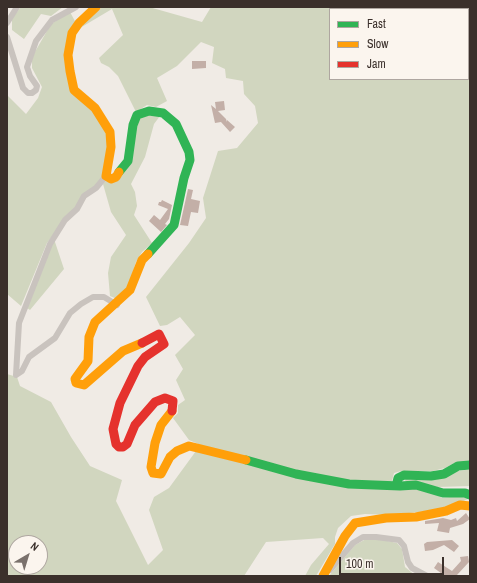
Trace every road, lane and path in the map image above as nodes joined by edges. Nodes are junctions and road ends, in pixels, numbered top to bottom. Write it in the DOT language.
graph roads {
  1 [pos="17,7"];
  2 [pos="76,7"];
  3 [pos="96,7"];
  4 [pos="7,23"];
  5 [pos="7,37"];
  6 [pos="106,176"];
  7 [pos="117,305"];
  8 [pos="470,465"];
  9 [pos="400,486"];
  10 [pos="470,495"];
  11 [pos="470,506"];
  12 [pos="324,576"];
  13 [pos="427,576"];
  1 -- 4 [label="street"];
  2 -- 5 [label="street"];
  3 -- 6 [label="street"];
  6 -- 7 [label="street"];
  6 -- 7 [label="street"];
  7 -- 9 [label="street"];
  8 -- 9 [label="street"];
  9 -- 10 [label="street"];
  11 -- 12 [label="street"];
  12 -- 13 [label="street"];
}
